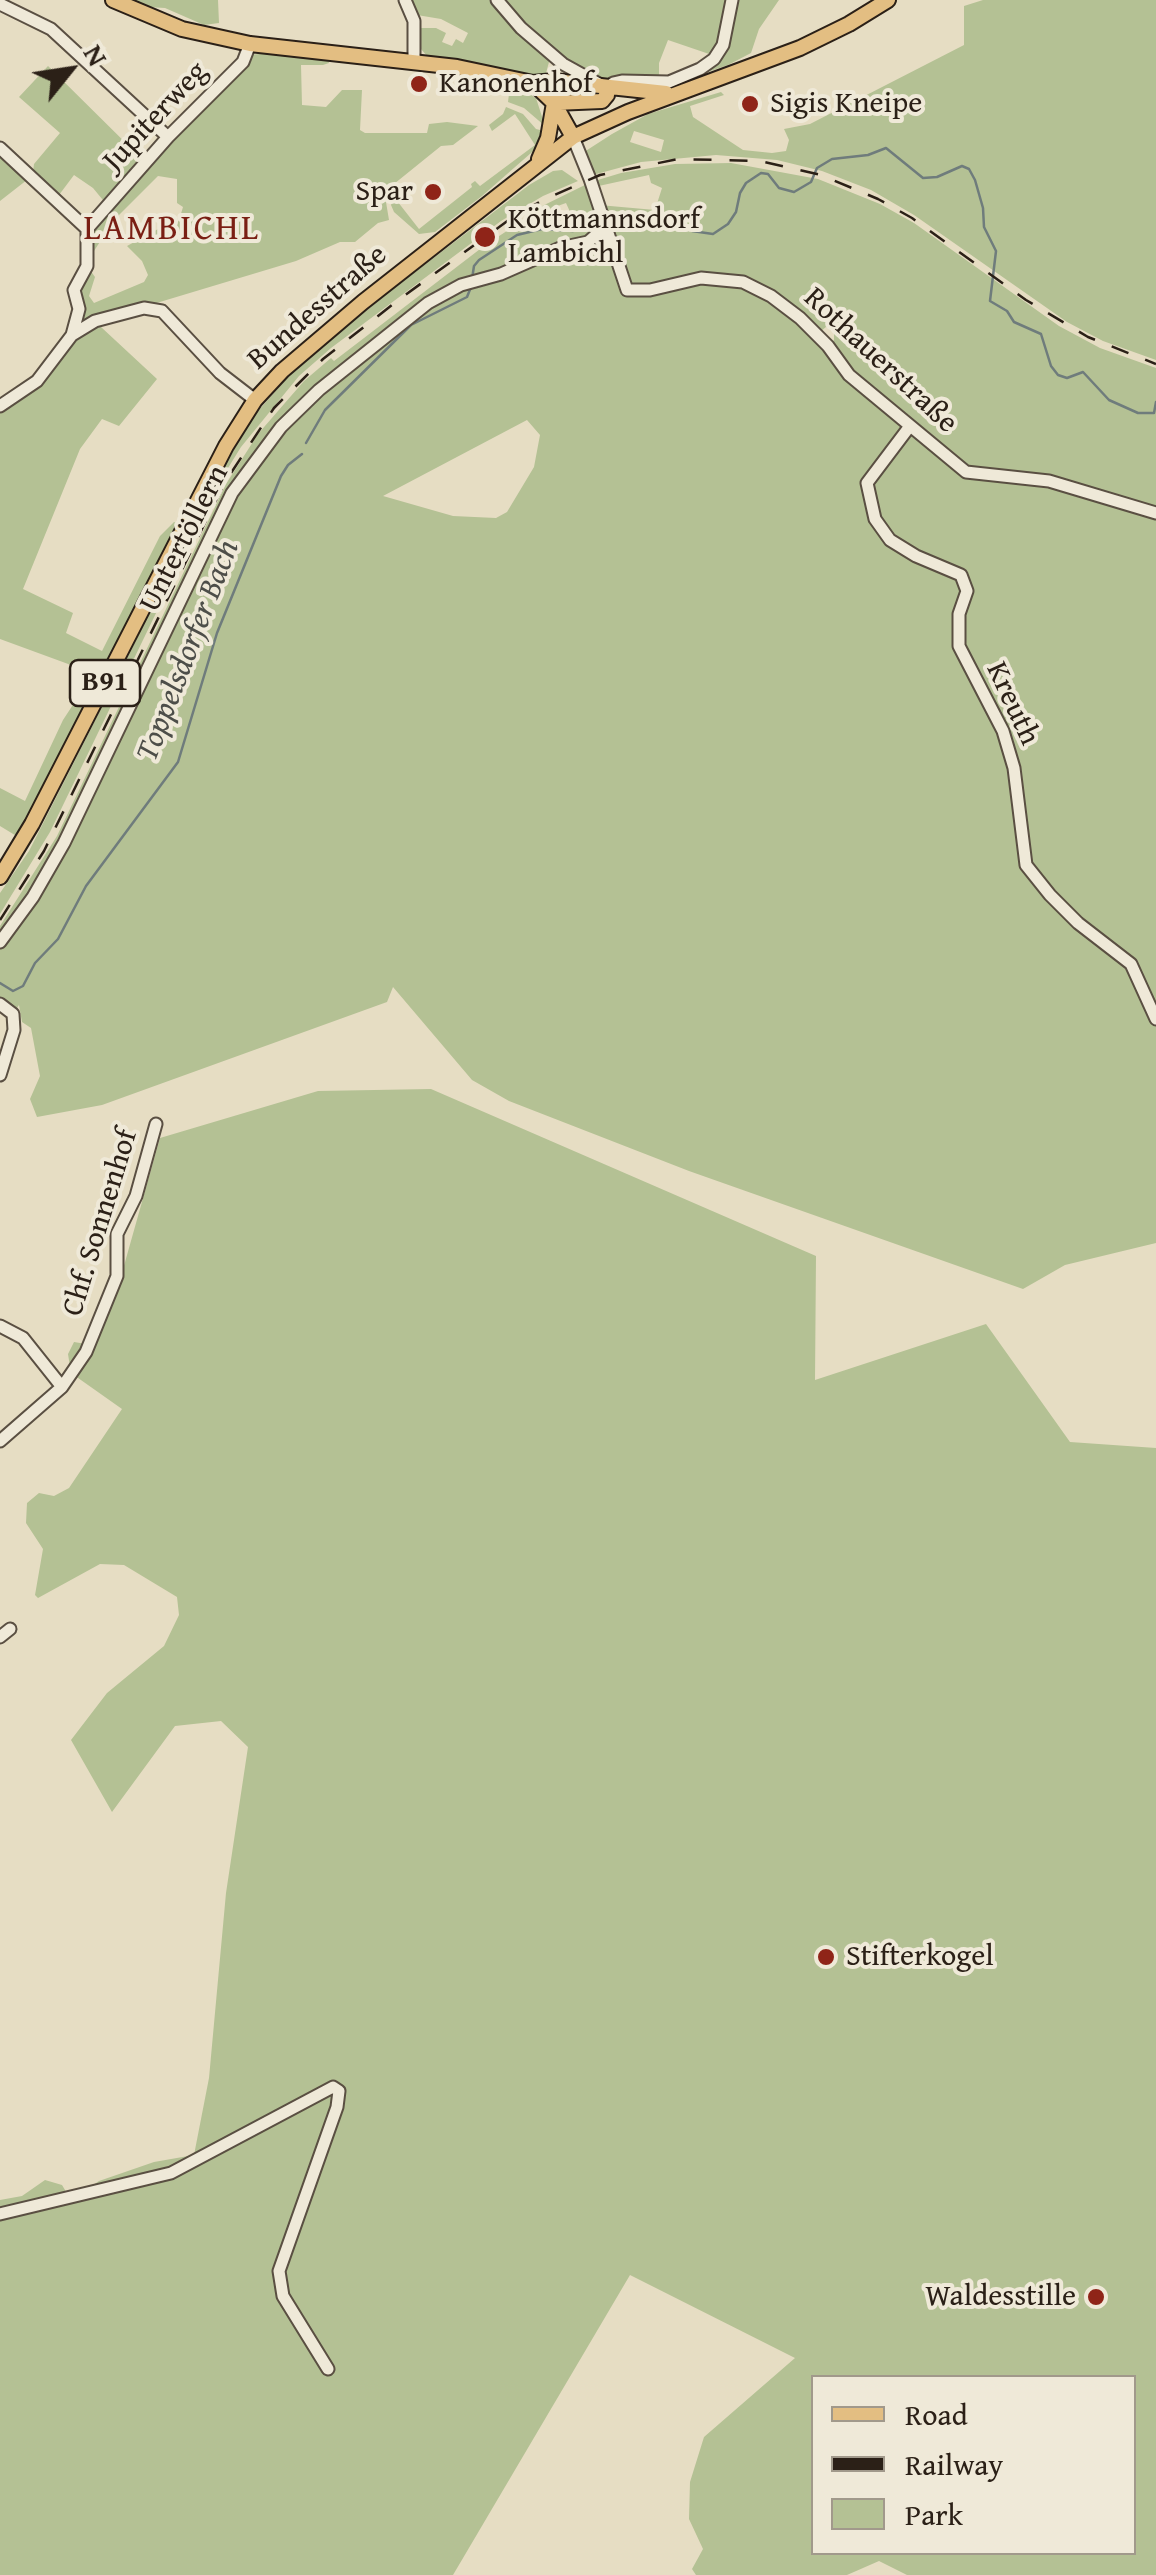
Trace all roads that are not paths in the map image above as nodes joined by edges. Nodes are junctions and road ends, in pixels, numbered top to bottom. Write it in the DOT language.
graph roads {
  1 [pos="113,0"];
  2 [pos="405,0"];
  3 [pos="496,0"];
  4 [pos="732,0"];
  5 [pos="888,0"];
  6 [pos="0,4"];
  7 [pos="250,44"];
  8 [pos="414,63"];
  9 [pos="533,83"];
  10 [pos="607,88"];
  11 [pos="686,90"];
  12 [pos="554,103"];
  13 [pos="168,137"];
  14 [pos="573,137"];
  15 [pos="0,148"];
  16 [pos="524,176"];
  17 [pos="606,226"];
  18 [pos="86,230"];
  19 [pos="79,309"];
  20 [pos="95,321"];
  21 [pos="72,335"];
  22 [pos="255,400"];
  23 [pos="0,406"];
  24 [pos="910,426"];
  25 [pos="1156,514"];
  26 [pos="0,877"];
  27 [pos="0,942"];
  28 [pos="0,1004"];
  29 [pos="1156,1019"];
  30 [pos="0,1074"];
  31 [pos="156,1124"];
  32 [pos="0,1326"];
  33 [pos="62,1386"];
  34 [pos="0,1441"];
  35 [pos="0,2214"];
  36 [pos="328,2369"];
  1 -- 7 [label="main road"];
  2 -- 8 [label="street"];
  3 -- 10 [label="street"];
  4 -- 10 [label="street"];
  5 -- 11 [label="main road, Bundesstraße / B91"];
  6 -- 13 [label="street"];
  7 -- 8 [label="main road"];
  7 -- 13 [label="street, Jupiterweg"];
  8 -- 9 [label="main road"];
  9 -- 10 [label="main road"];
  9 -- 12 [label="main road"];
  10 -- 11 [label="main road"];
  10 -- 12 [label="main road"];
  11 -- 14 [label="main road, Bundesstraße / B91"];
  12 -- 14 [label="main road"];
  12 -- 16 [label="main road"];
  13 -- 18 [label="street, Jupiterweg"];
  14 -- 16 [label="main road, Bundesstraße / B91"];
  14 -- 17 [label="street"];
  15 -- 18 [label="street"];
  16 -- 22 [label="main road, Bundesstraße / B91"];
  17 -- 24 [label="street, Rothauerstraße"];
  17 -- 27 [label="street, Untertöllern"];
  18 -- 19 [label="street"];
  19 -- 20 [label="street"];
  19 -- 21 [label="street"];
  20 -- 21 [label="street"];
  20 -- 22 [label="street"];
  21 -- 23 [label="street"];
  22 -- 26 [label="main road, Bundesstraße / B91"];
  24 -- 25 [label="street, Rothauerstraße"];
  24 -- 29 [label="street, Kreuth"];
  28 -- 30 [label="street"];
  31 -- 33 [label="street, Chf. Sonnenhof"];
  32 -- 33 [label="street"];
  33 -- 34 [label="street, Chf. Sonnenhof"];
  35 -- 36 [label="street"];
}
